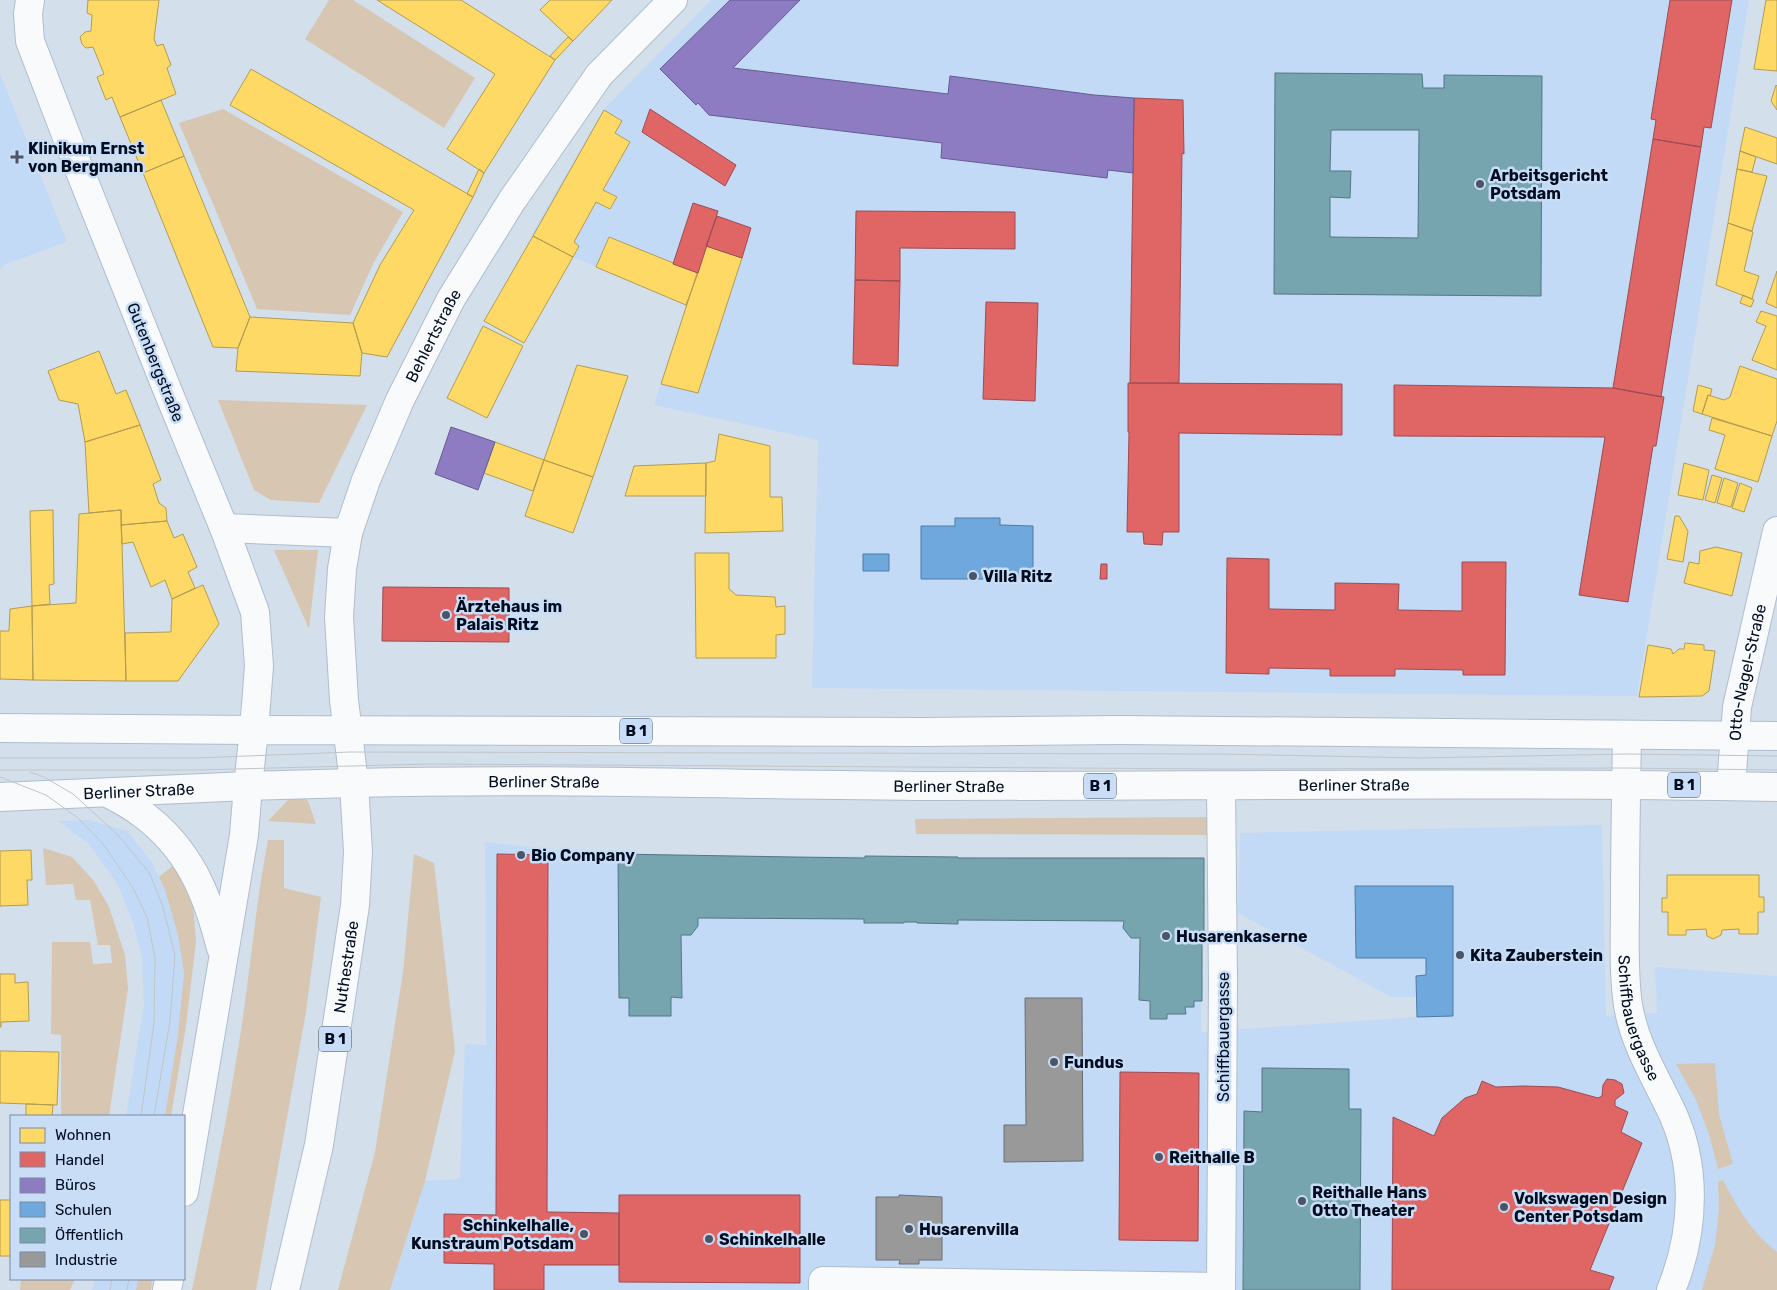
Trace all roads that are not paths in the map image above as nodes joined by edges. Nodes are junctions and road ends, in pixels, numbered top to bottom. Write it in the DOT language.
graph roads {
  1 [pos="30,0"];
  2 [pos="672,0"];
  3 [pos="224,528"];
  4 [pos="1777,531"];
  5 [pos="348,533"];
  6 [pos="0,728"];
  7 [pos="347,729"];
  8 [pos="254,730"];
  9 [pos="1626,736"];
  10 [pos="1734,736"];
  11 [pos="1777,736"];
  12 [pos="354,784"];
  13 [pos="1626,784"];
  14 [pos="248,786"];
  15 [pos="1220,786"];
  16 [pos="1731,786"];
  17 [pos="1777,787"];
  18 [pos="108,793"];
  19 [pos="0,797"];
  20 [pos="224,959"];
  21 [pos="185,1186"];
  22 [pos="1221,1289"];
  23 [pos="285,1290"];
  24 [pos="823,1290"];
  25 [pos="1671,1290"];
  1 -- 3 [label="main road, Gutenbergstraße"];
  2 -- 5 [label="main road, Behlertstraße"];
  3 -- 5 [label="main road"];
  3 -- 8 [label="main road, Gutenbergstraße"];
  4 -- 10 [label="main road, Otto-Nagel-Straße"];
  5 -- 7 [label="main road, Behlertstraße"];
  6 -- 8 [label="main road"];
  7 -- 8 [label="main road, B 1"];
  7 -- 9 [label="main road, B 1"];
  7 -- 12 [label="main road, Nuthestraße"];
  8 -- 14 [label="main road"];
  9 -- 10 [label="main road, B 1"];
  9 -- 13 [label="main road, Schiffbauergasse"];
  10 -- 11 [label="main road, B 1"];
  10 -- 16 [label="main road, Otto-Nagel-Straße"];
  12 -- 14 [label="main road, Berliner Straße"];
  12 -- 15 [label="main road, Berliner Straße / B 1"];
  12 -- 23 [label="main road, Nuthestraße / B 1"];
  13 -- 15 [label="main road, Berliner Straße / B 1"];
  13 -- 16 [label="main road, Berliner Straße / B 1"];
  13 -- 25 [label="main road, Schiffbauergasse"];
  14 -- 18 [label="main road, Berliner Straße"];
  14 -- 20 [label="main road"];
  15 -- 22 [label="main road, Schiffbauergasse"];
  16 -- 17 [label="main road, Berliner Straße / B 1"];
  18 -- 19 [label="main road, Berliner Straße"];
  18 -- 20 [label="main road"];
  20 -- 21 [label="main road"];
  22 -- 24 [label="main road, Schiffbauergasse"];
}
